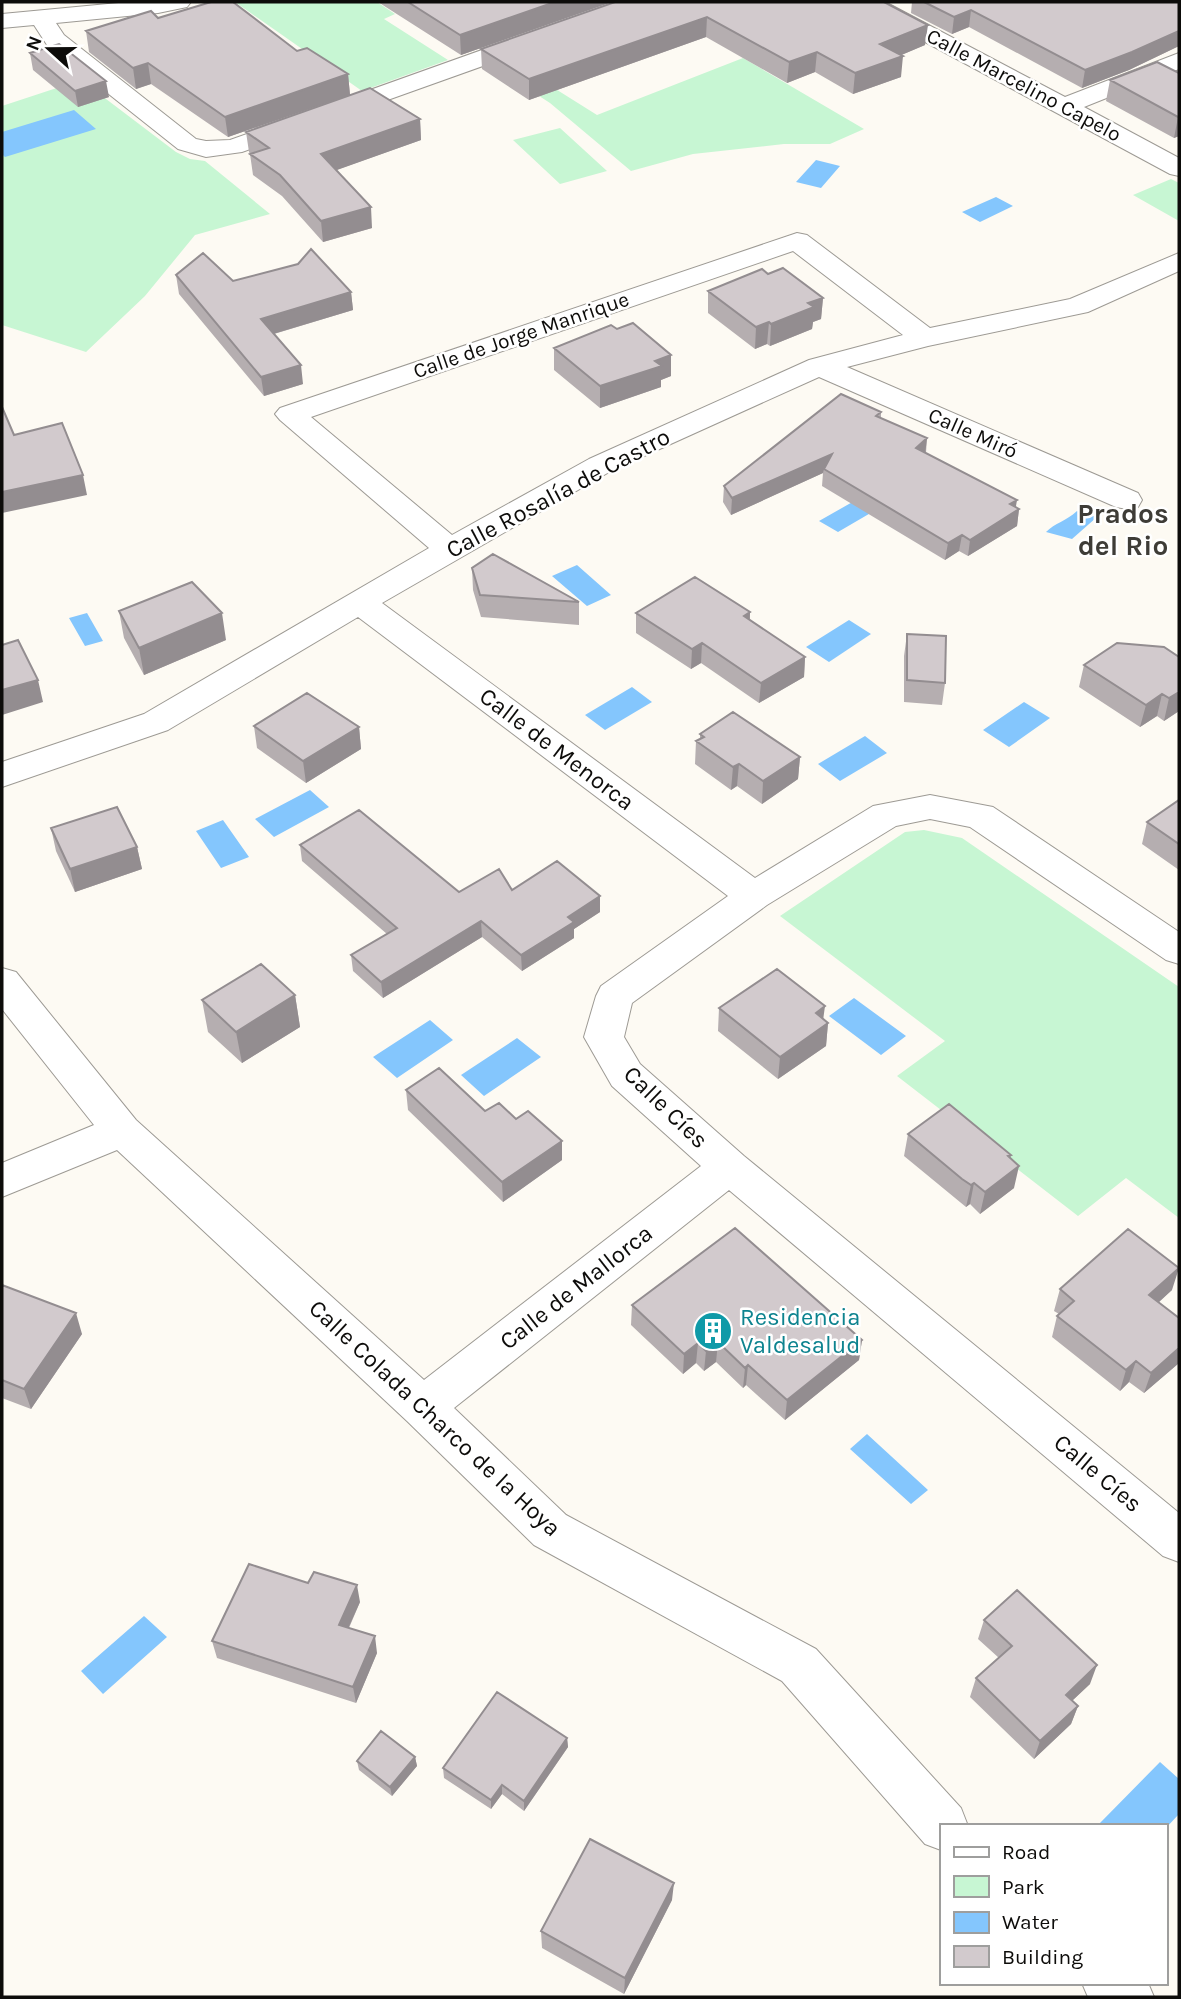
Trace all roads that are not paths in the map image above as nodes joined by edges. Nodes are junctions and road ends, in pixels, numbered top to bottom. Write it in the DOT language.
graph roads {
  1 [pos="179,2"];
  2 [pos="868,2"];
  3 [pos="41,17"];
  4 [pos="2,21"];
  5 [pos="548,34"];
  6 [pos="1179,60"];
  7 [pos="1066,106"];
  8 [pos="1179,168"];
  9 [pos="1179,261"];
  10 [pos="925,338"];
  11 [pos="819,366"];
  12 [pos="1127,500"];
  13 [pos="450,549"];
  14 [pos="361,603"];
  15 [pos="2,775"];
  16 [pos="754,896"];
  17 [pos="1179,950"];
  18 [pos="2,982"];
  19 [pos="122,1131"];
  20 [pos="729,1167"];
  21 [pos="2,1181"];
  22 [pos="423,1407"];
  23 [pos="1179,1541"];
  24 [pos="941,1824"];
  25 [pos="1112,1985"];
  26 [pos="1127,1997"];
  1 -- 3 [label="street"];
  2 -- 7 [label="street, Calle Marcelino Capelo"];
  3 -- 4 [label="street"];
  3 -- 5 [label="street"];
  6 -- 7 [label="street"];
  7 -- 8 [label="street, Calle Marcelino Capelo"];
  9 -- 10 [label="street, Calle Rosalía de Castro"];
  10 -- 11 [label="street, Calle Rosalía de Castro"];
  10 -- 13 [label="street, Calle de Jorge Manrique"];
  11 -- 12 [label="street, Calle Miró"];
  11 -- 13 [label="street, Calle Rosalía de Castro"];
  13 -- 14 [label="street, Calle Rosalía de Castro"];
  14 -- 15 [label="street, Calle Rosalía de Castro"];
  14 -- 16 [label="street, Calle de Menorca"];
  16 -- 17 [label="street, Calle Cíes"];
  16 -- 20 [label="street, Calle Cíes"];
  18 -- 19 [label="street, Calle Colada Charco de la Hoya"];
  19 -- 21 [label="street"];
  19 -- 22 [label="street, Calle Colada Charco de la Hoya"];
  20 -- 22 [label="street, Calle de Mallorca"];
  20 -- 23 [label="street, Calle Cíes"];
  22 -- 24 [label="street, Calle Colada Charco de la Hoya"];
  25 -- 26 [label="street"];
}
